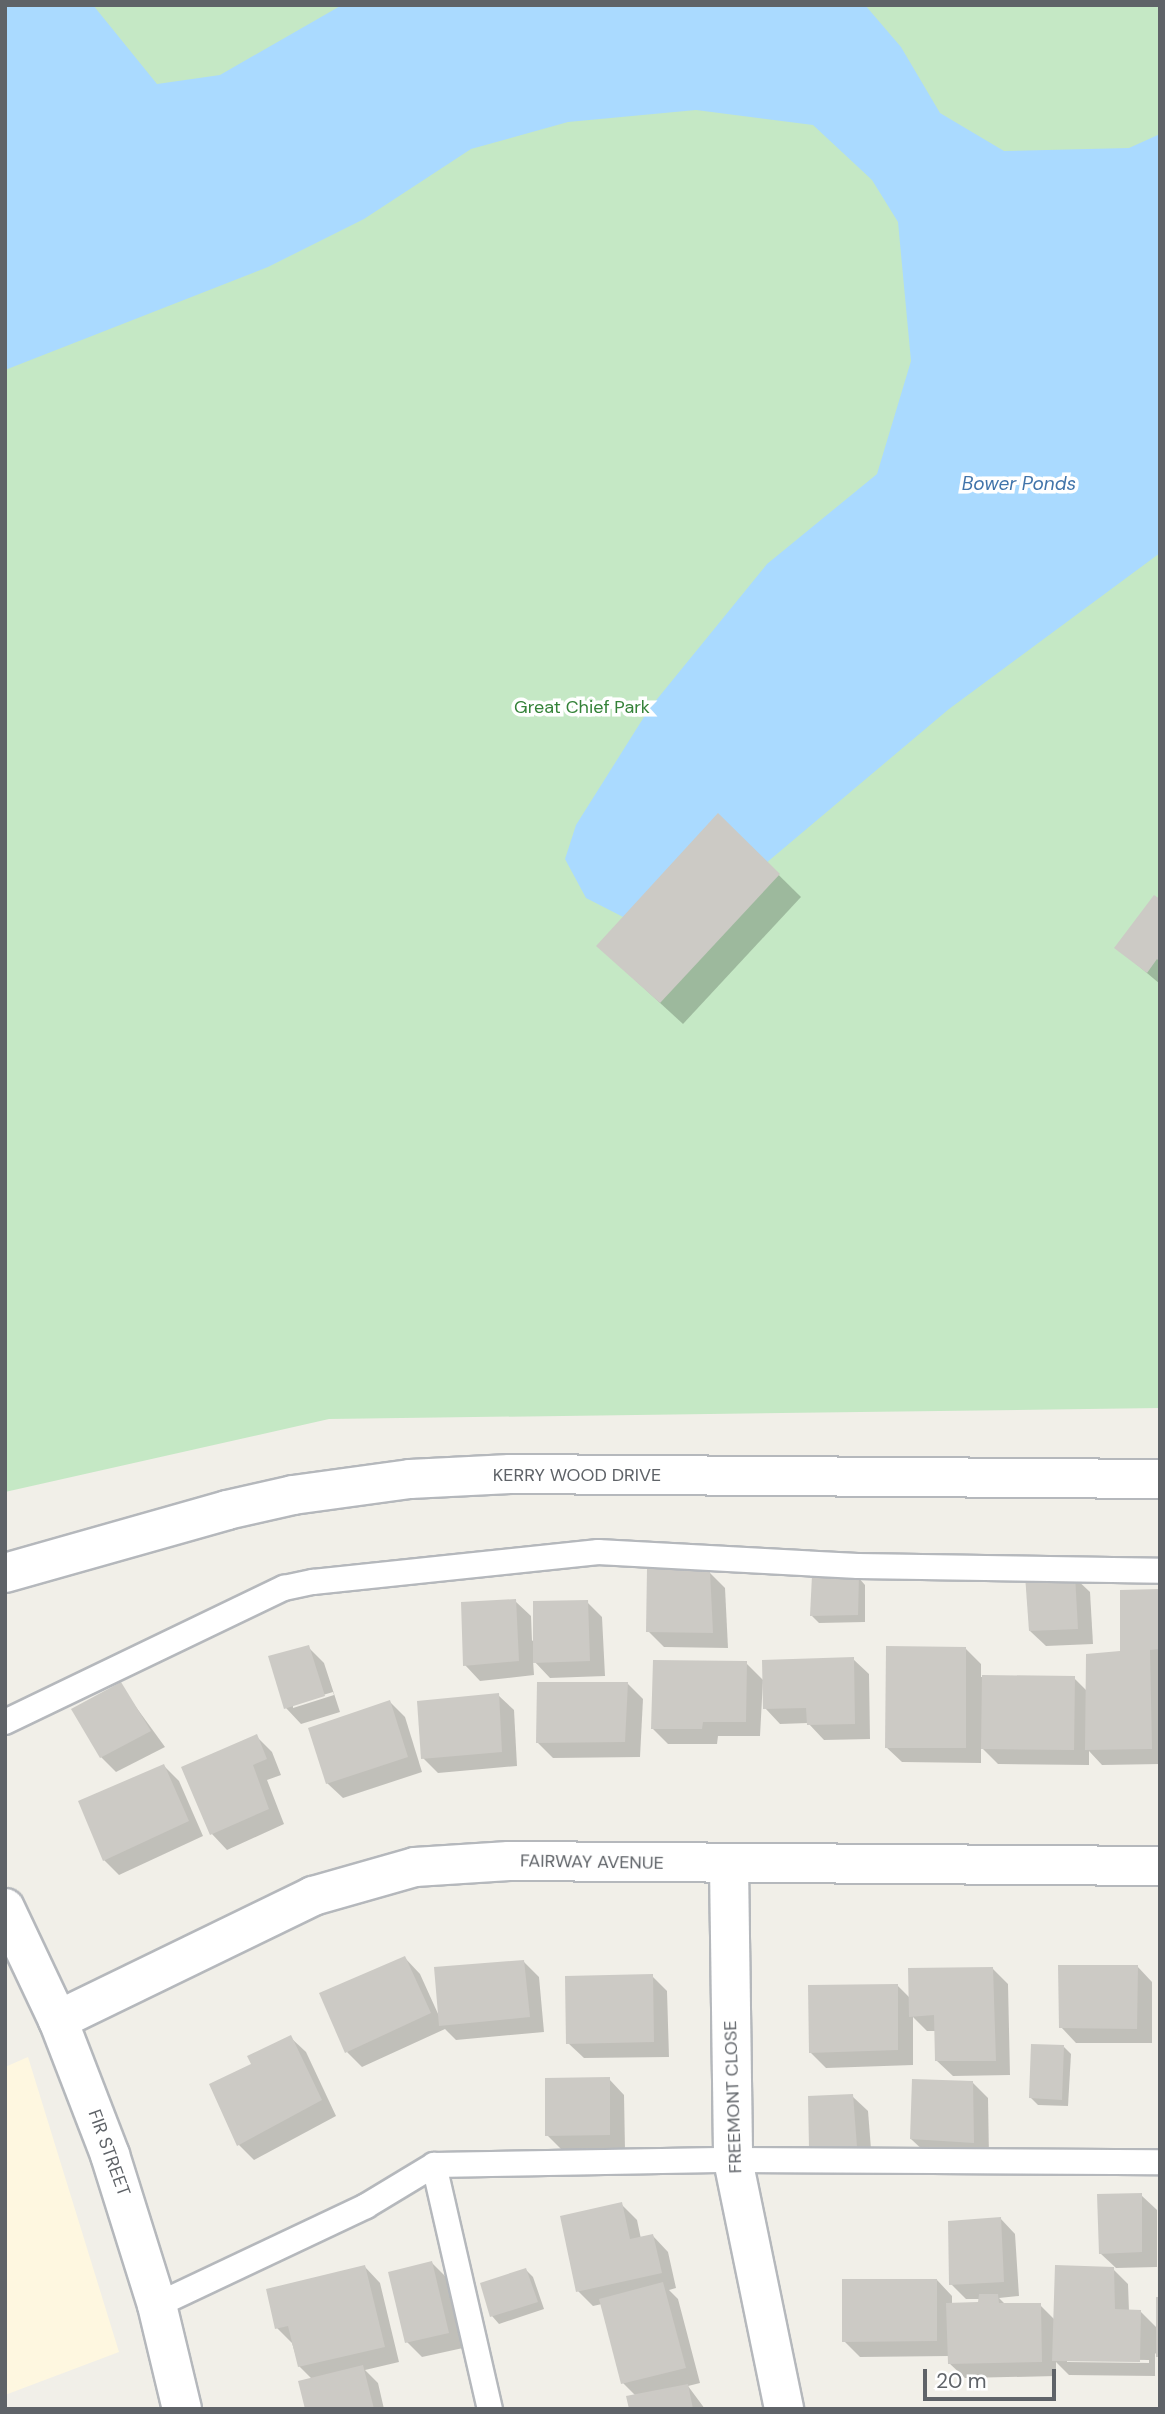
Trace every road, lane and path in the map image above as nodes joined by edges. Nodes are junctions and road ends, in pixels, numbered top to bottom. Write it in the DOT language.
graph roads {
  1 [pos="1160,1479"];
  2 [pos="1160,1571"];
  3 [pos="5,1573"];
  4 [pos="5,1722"];
  5 [pos="729,1865"];
  6 [pos="1160,1866"];
  7 [pos="5,1908"];
  8 [pos="58,2020"];
  9 [pos="733,2160"];
  10 [pos="1160,2162"];
  11 [pos="433,2165"];
  12 [pos="158,2305"];
  13 [pos="172,2407"];
  14 [pos="490,2409"];
  15 [pos="784,2409"];
  1 -- 3 [label="street, KERRY WOOD DRIVE"];
  2 -- 4 [label="lane"];
  5 -- 6 [label="street, FAIRWAY AVENUE"];
  5 -- 8 [label="street, FAIRWAY AVENUE"];
  5 -- 9 [label="street, FREEMONT CLOSE"];
  7 -- 8 [label="street, FIR STREET"];
  8 -- 12 [label="street, FIR STREET"];
  9 -- 10 [label="lane"];
  9 -- 11 [label="lane"];
  9 -- 15 [label="street, FREEMONT CLOSE"];
  11 -- 12 [label="lane"];
  11 -- 14 [label="lane"];
  12 -- 13 [label="street, FIR STREET"];
}
